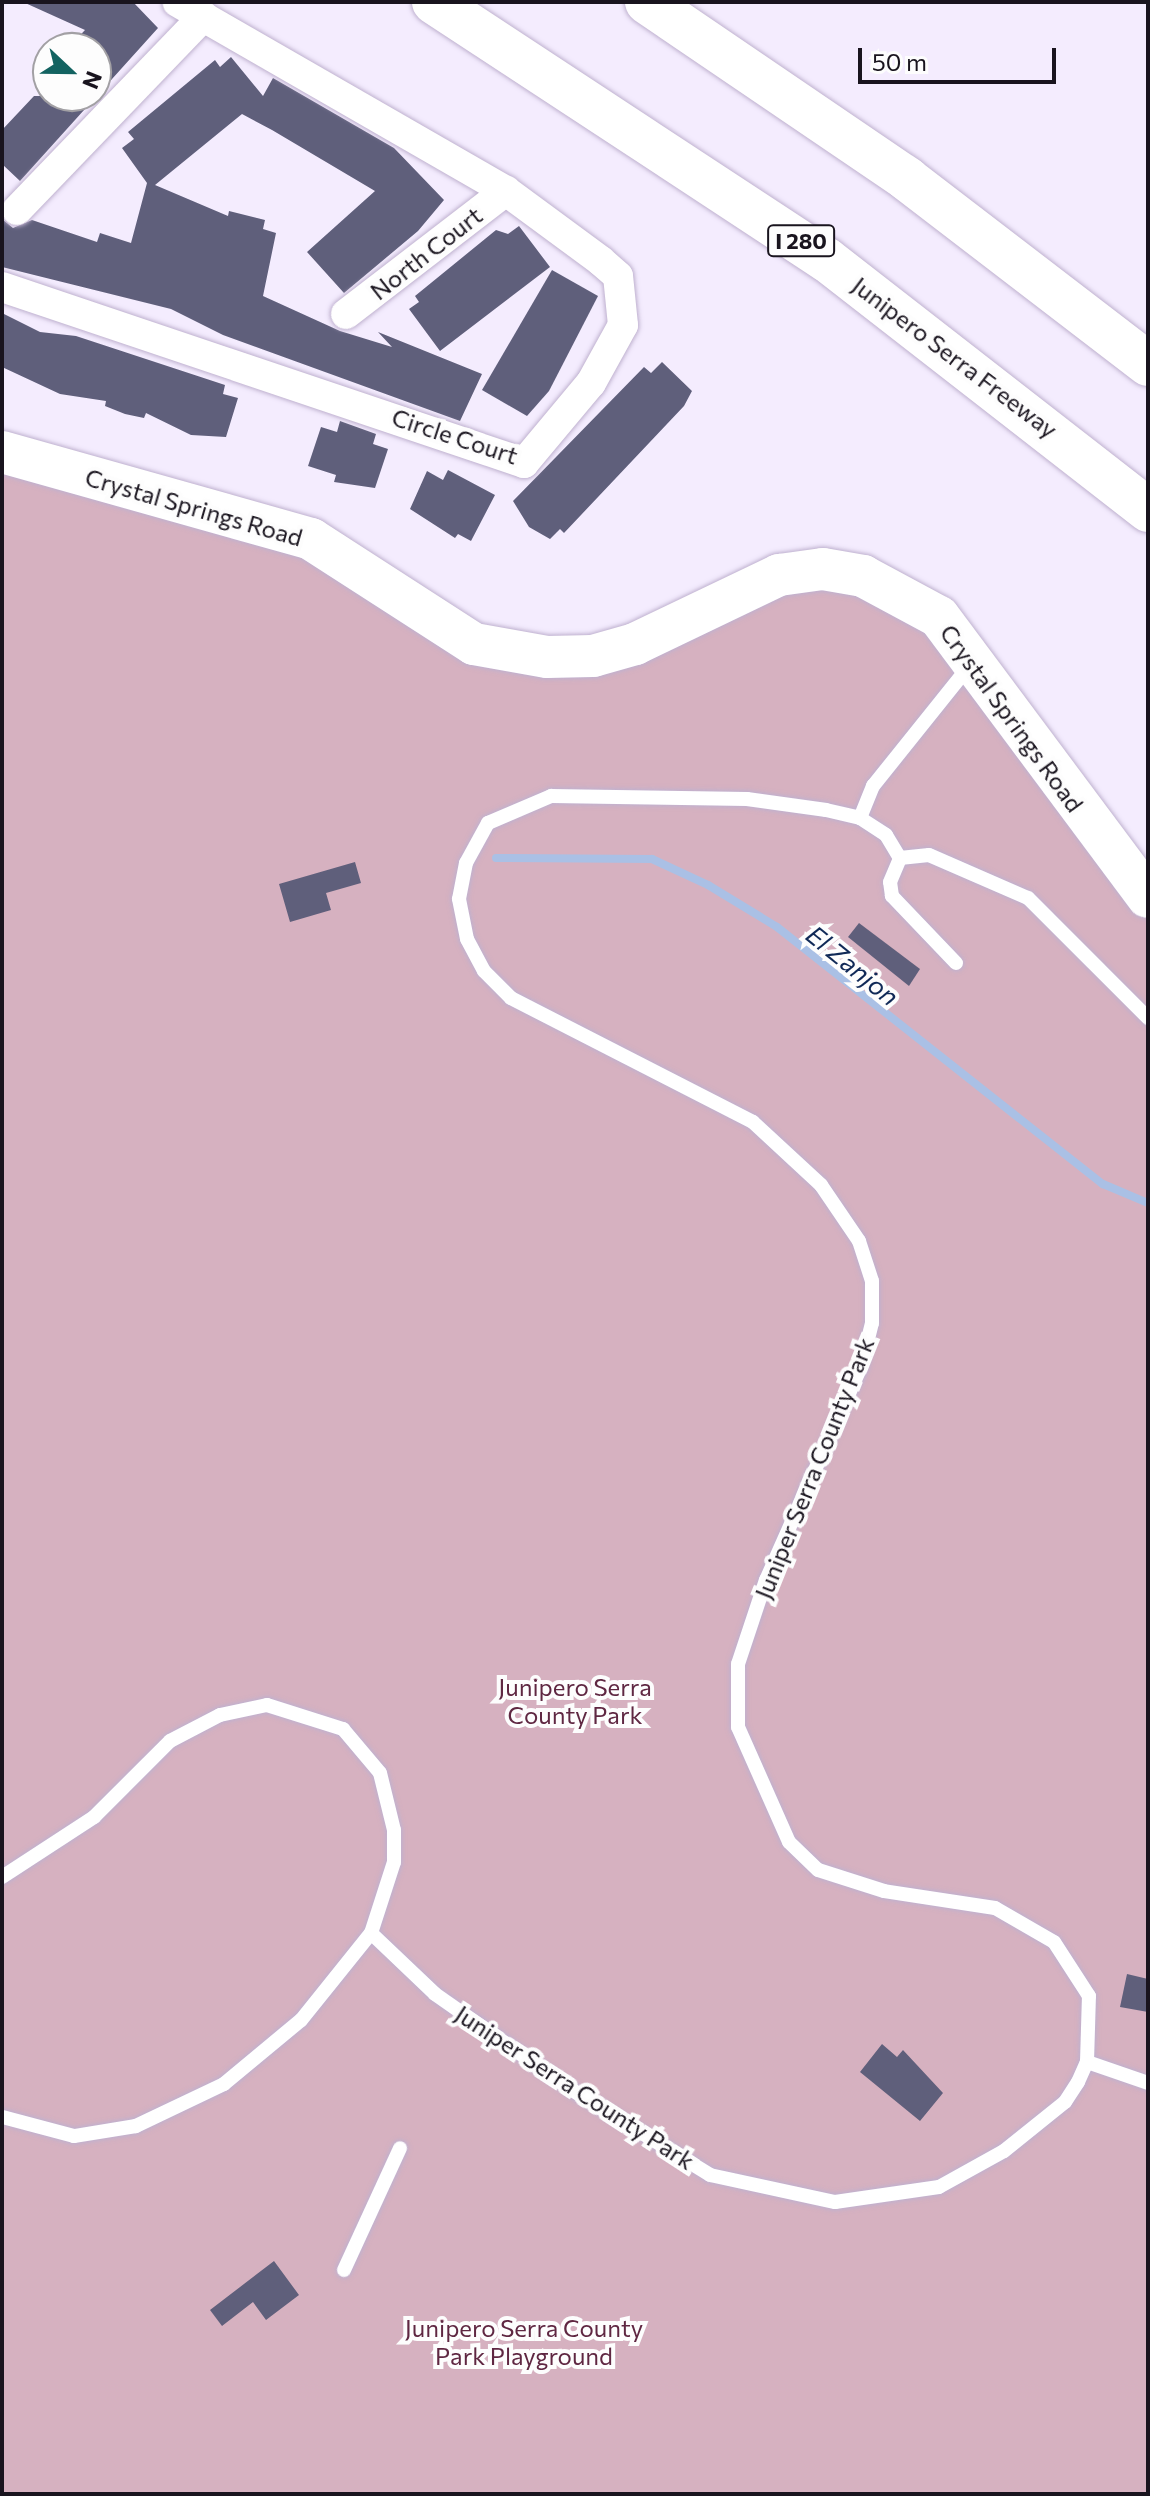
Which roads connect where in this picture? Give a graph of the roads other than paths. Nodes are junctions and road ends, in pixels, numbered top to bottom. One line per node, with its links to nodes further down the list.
1 (177, 2): 4 (street, Circle Court)
2 (434, 2): 11 (highway, Junipero Serra Freeway / I 280)
3 (647, 2): 9 (highway)
4 (204, 16): 5 (street, Circle Court); 6 (street)
5 (506, 191): 7 (street, Circle Court); 8 (street, North Court)
6 (17, 210)
7 (2, 287)
8 (346, 314)
9 (1148, 364)
10 (2, 452): 12 (street, Crystal Springs Road)
11 (1148, 510)
12 (975, 660): 13 (lane); 15 (street, Crystal Springs Road)
13 (860, 818): 14 (lane, Juniper Serra County Park); 20 (lane, Juniper Serra County Park)
14 (900, 858): 16 (lane); 17 (lane)
15 (1148, 897)
16 (956, 963)
17 (1148, 1018)
18 (2, 1877): 19 (lane)
19 (371, 1933): 20 (lane, Juniper Serra County Park); 22 (lane)
20 (1087, 2062): 21 (lane)
21 (1148, 2083)
22 (2, 2117)
23 (400, 2148): 24 (lane)
24 (344, 2270)

